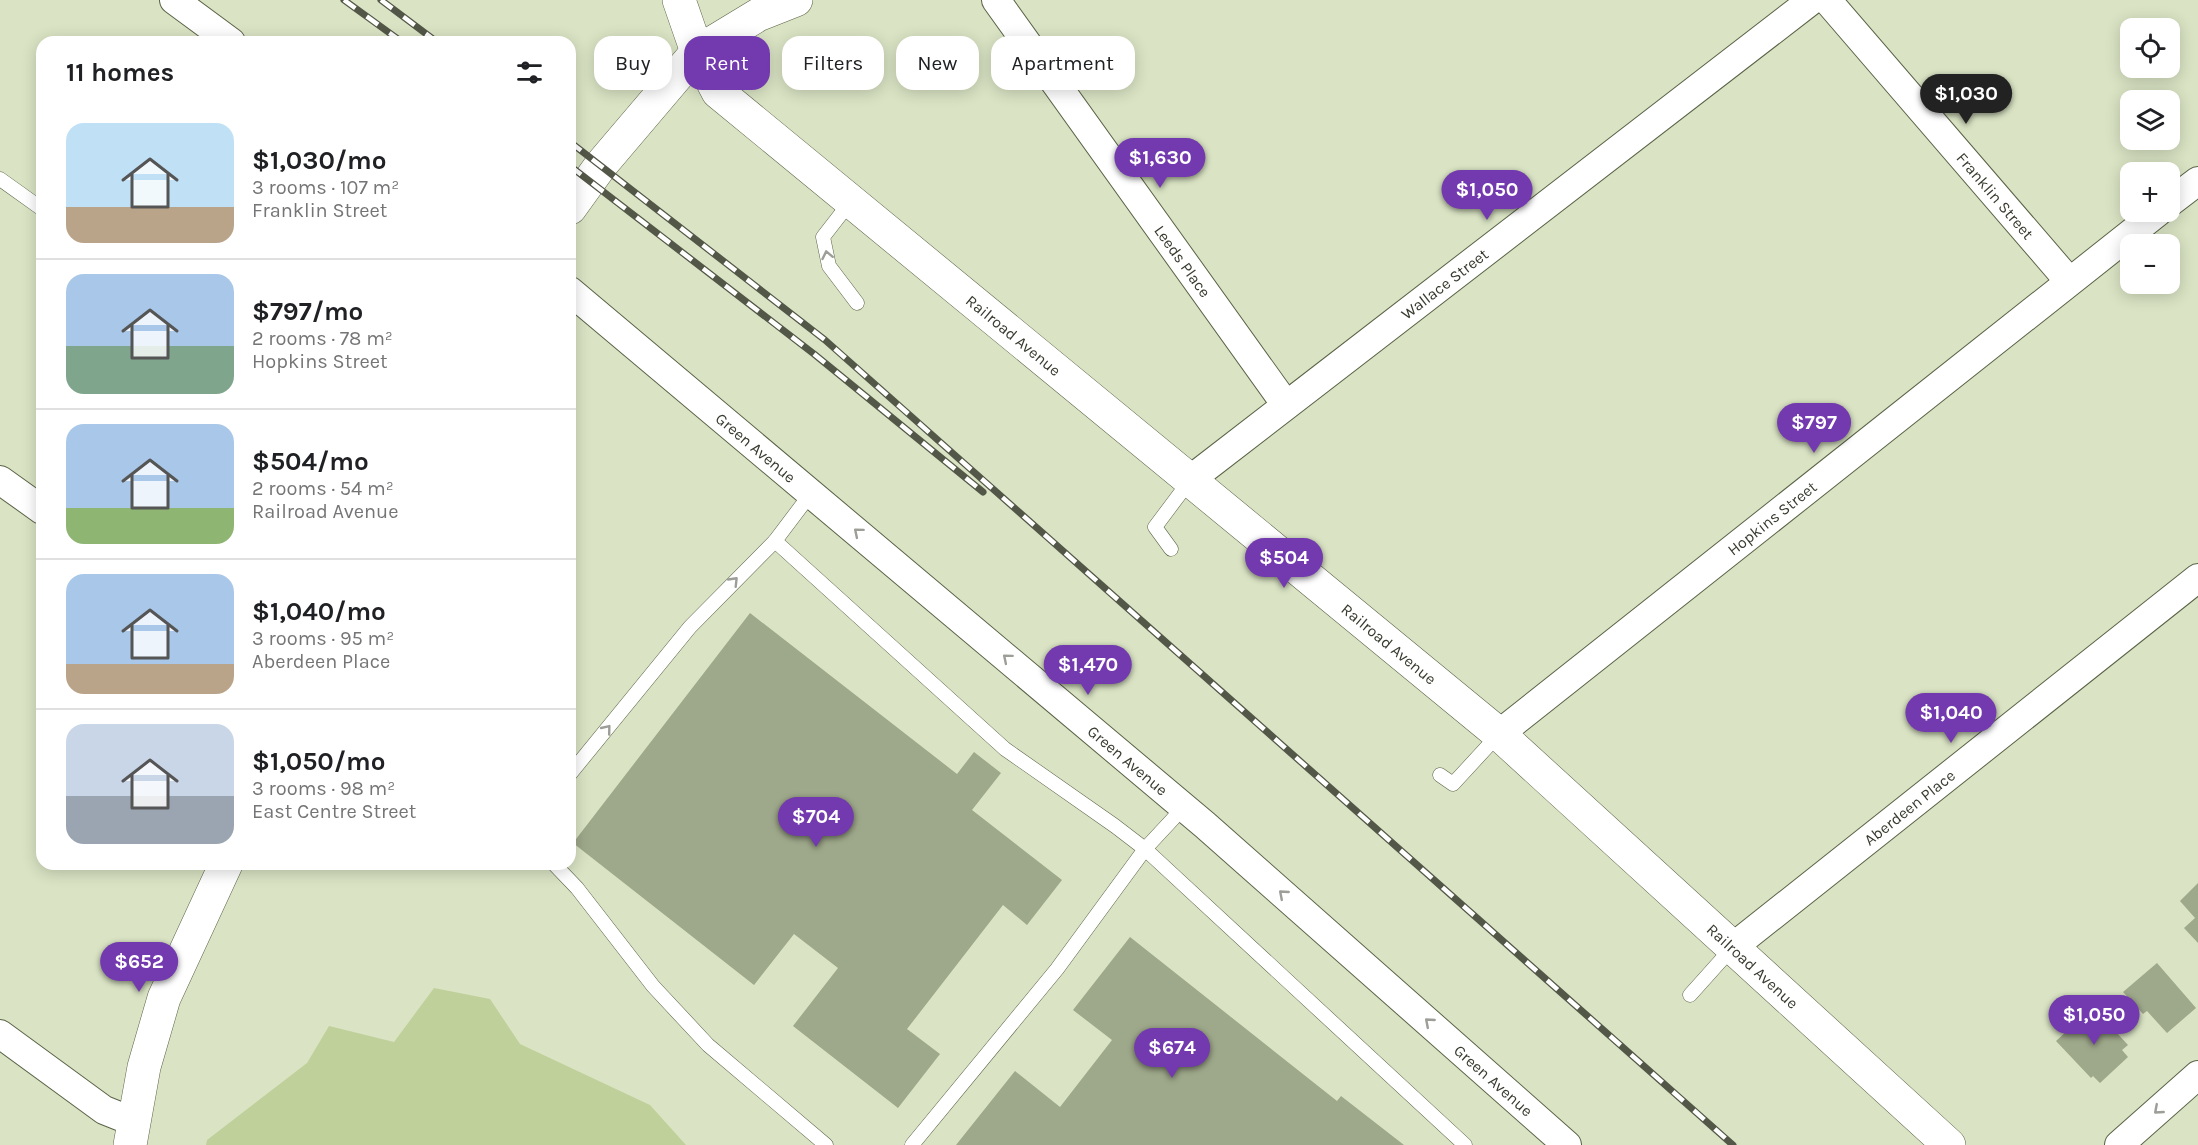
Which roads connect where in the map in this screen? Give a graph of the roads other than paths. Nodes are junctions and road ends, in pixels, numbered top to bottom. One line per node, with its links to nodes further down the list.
1 (174, 0): 7 (street)
2 (679, 0): 8 (street, Railroad Avenue)
3 (796, 0): 9 (street)
4 (996, 0): 22 (street, Leeds Place)
5 (1812, 0): 22 (street, Wallace Street)
6 (1827, 0): 19 (street, Franklin Street)
7 (223, 36)
8 (691, 36)
9 (723, 36)
10 (684, 67): 15 (street)
11 (717, 90): 16 (street, Railroad Avenue)
12 (0, 179): 17 (lane)
13 (2198, 181): 14 (street)
14 (2180, 195)
15 (576, 200)
16 (851, 201): 21 (lane, one-way to 16); 23 (street, Railroad Avenue)
17 (36, 205)
18 (2145, 222): 19 (street, Hopkins Street)
19 (2068, 281): 30 (street, Hopkins Street)
20 (576, 296): 25 (street, Green Avenue)
21 (857, 303)
22 (1286, 405): 23 (street, Wallace Street)
23 (1191, 479): 28 (lane); 30 (street, Railroad Avenue)
24 (0, 480): 26 (street)
25 (812, 492): 27 (lane); 33 (street, Green Avenue, one-way to 25)
26 (36, 506)
27 (775, 541): 31 (lane, one-way to 27); 34 (lane)
28 (1172, 549)
29 (2198, 578): 37 (street, Aberdeen Place)
30 (1499, 734): 32 (lane); 37 (street, Railroad Avenue)
31 (576, 767)
32 (1440, 775)
33 (1184, 807): 34 (lane); 45 (street, Green Avenue, one-way to 33)
34 (1145, 849): 43 (lane); 44 (lane)
35 (223, 870): 41 (street)
36 (560, 870): 42 (lane)
37 (1733, 947): 38 (lane); 46 (street, Railroad Avenue)
38 (1690, 995)
39 (0, 1034): 41 (street)
40 (2198, 1075): 47 (street, one-way to 47)
41 (132, 1133)
42 (826, 1145)
43 (912, 1145)
44 (1465, 1145)
45 (1567, 1145)
46 (1950, 1145)
47 (2119, 1145)

